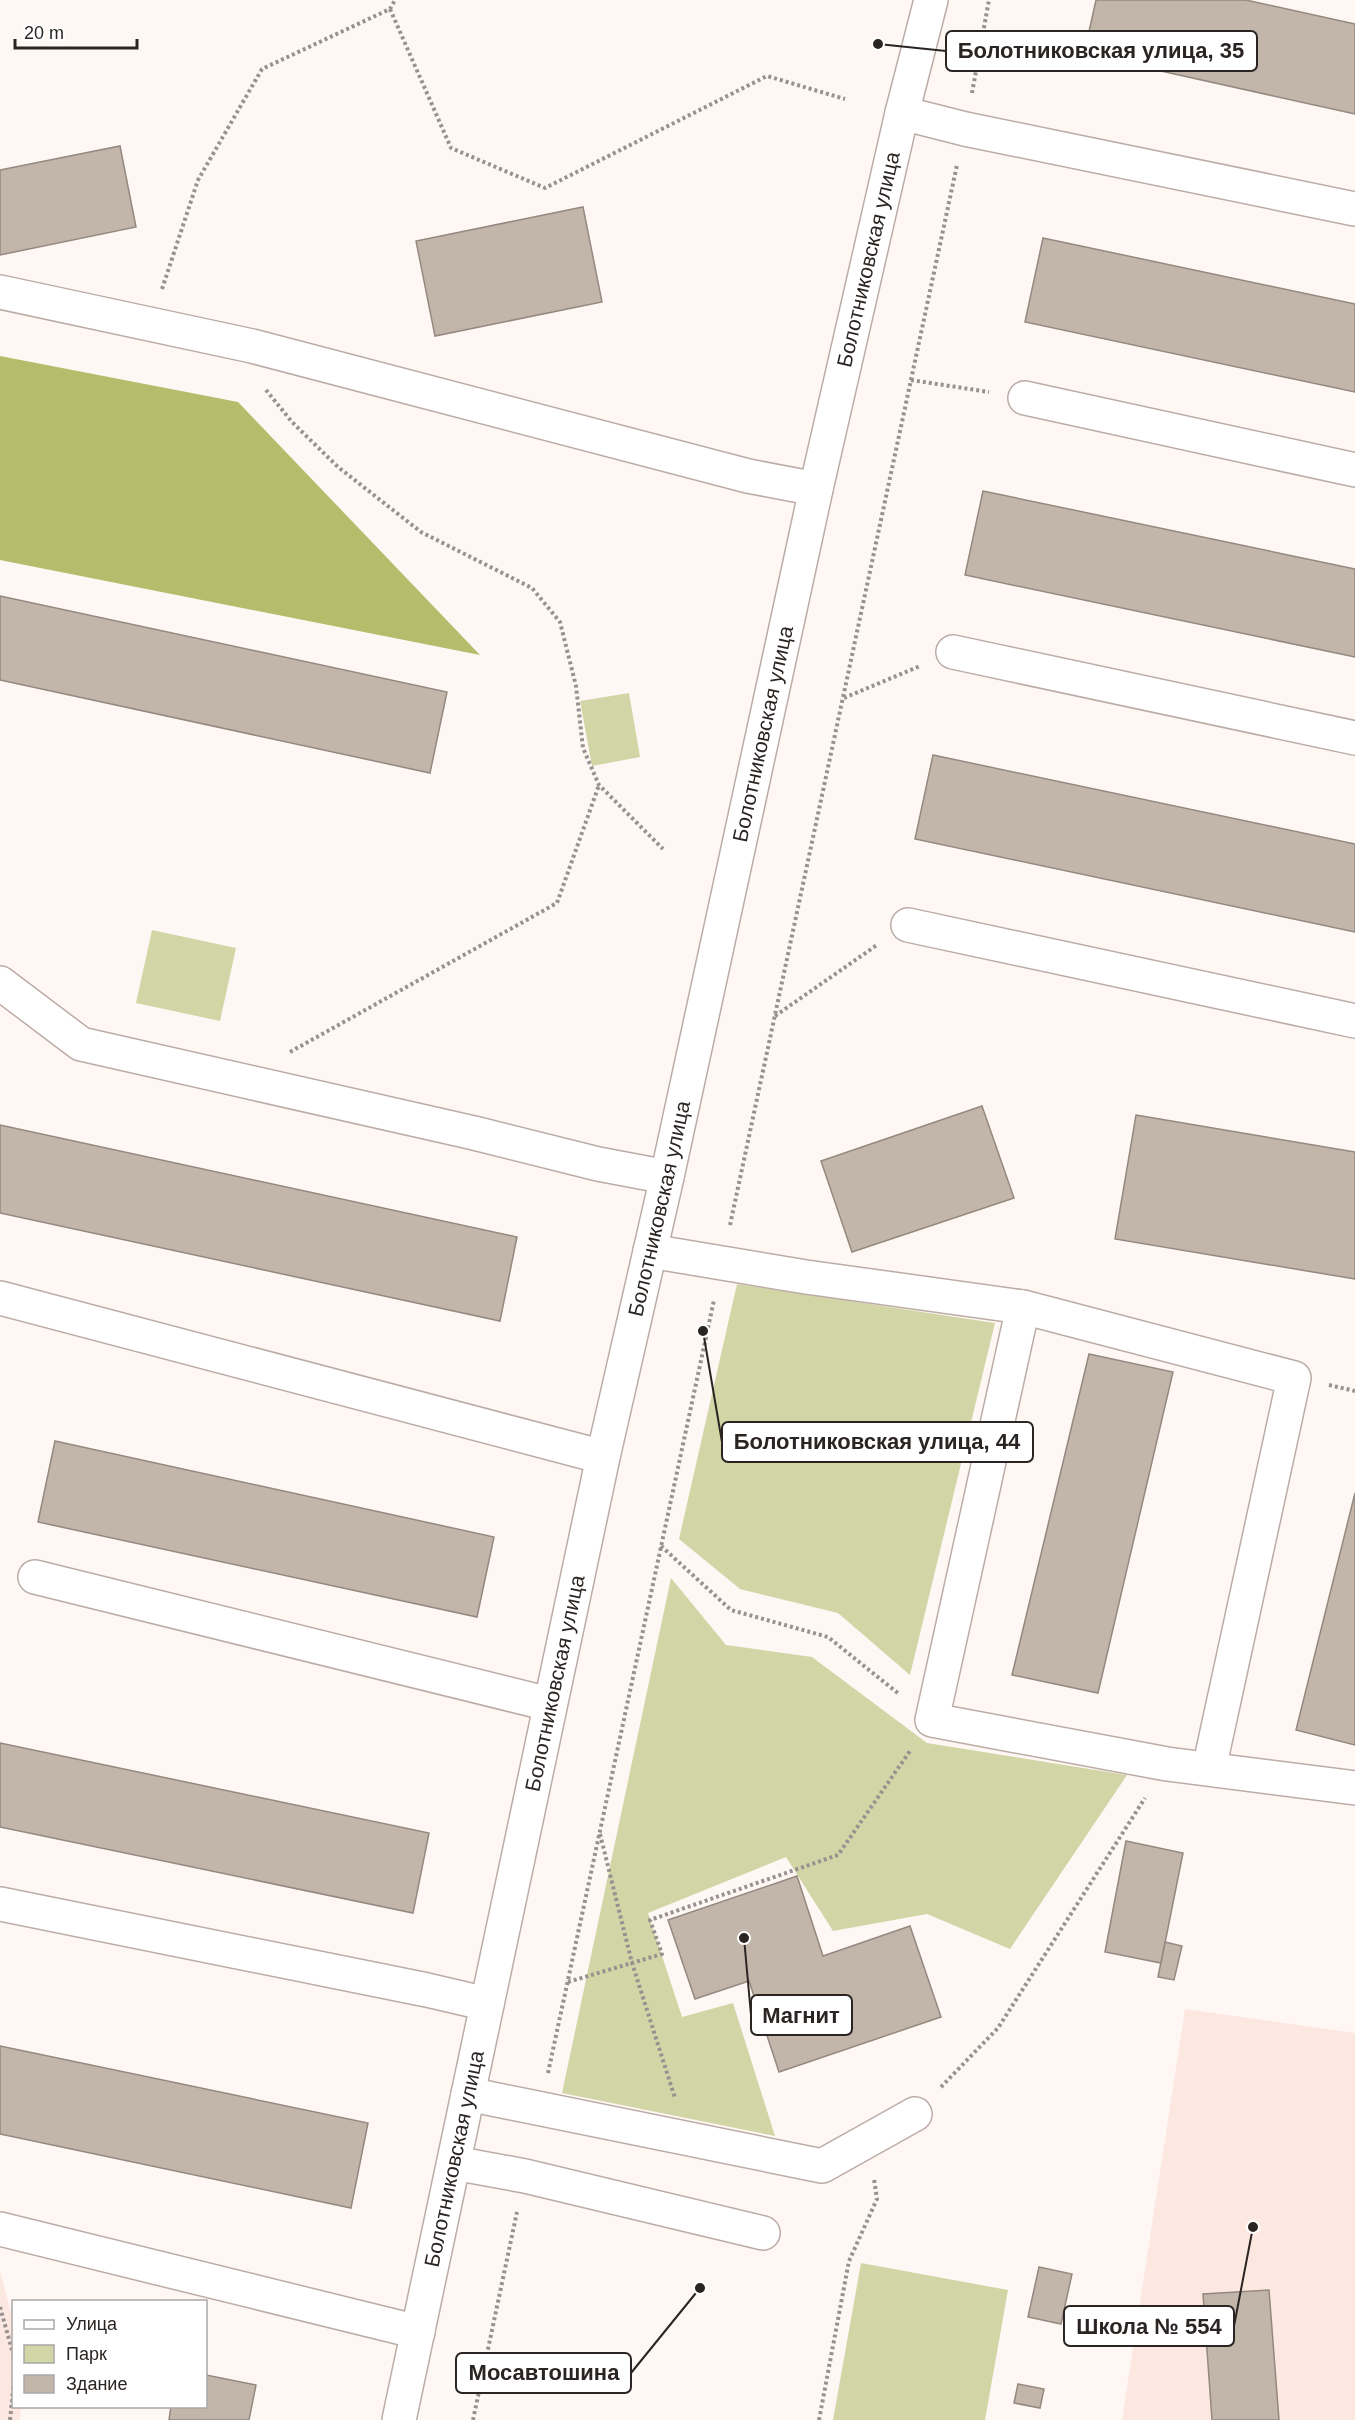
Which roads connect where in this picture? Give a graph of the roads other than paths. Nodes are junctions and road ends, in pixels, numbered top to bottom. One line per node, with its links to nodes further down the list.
1 (931, 0): 2 (street, Болотниковская улица)
2 (902, 113): 3 (street); 7 (street, Болотниковская улица)
3 (1355, 209)
4 (0, 292): 7 (street)
5 (1025, 398): 6 (street)
6 (1355, 470)
7 (816, 489): 13 (street, Болотниковская улица)
8 (953, 652): 9 (street)
9 (1355, 738)
10 (908, 925): 12 (street)
11 (0, 983): 13 (street)
12 (1355, 1021)
13 (667, 1177): 14 (street, Болотниковская улица)
14 (650, 1251): 16 (street); 17 (street, Болотниковская улица)
15 (0, 1298): 17 (street)
16 (1023, 1307): 20 (street); 20 (street)
17 (603, 1457): 19 (street, Болотниковская улица)
18 (35, 1577): 19 (street)
19 (549, 1704): 23 (street, Болотниковская улица)
20 (1209, 1769): 21 (street)
21 (1355, 1788)
22 (0, 1904): 23 (street)
23 (487, 2004): 24 (street, Болотниковская улица)
24 (468, 2094): 25 (street); 26 (street, Болотниковская улица)
25 (915, 2114)
26 (454, 2163): 28 (street); 29 (street, Болотниковская улица)
27 (0, 2229): 29 (street)
28 (763, 2233)
29 (418, 2332): 30 (street, Болотниковская улица)
30 (399, 2420)

